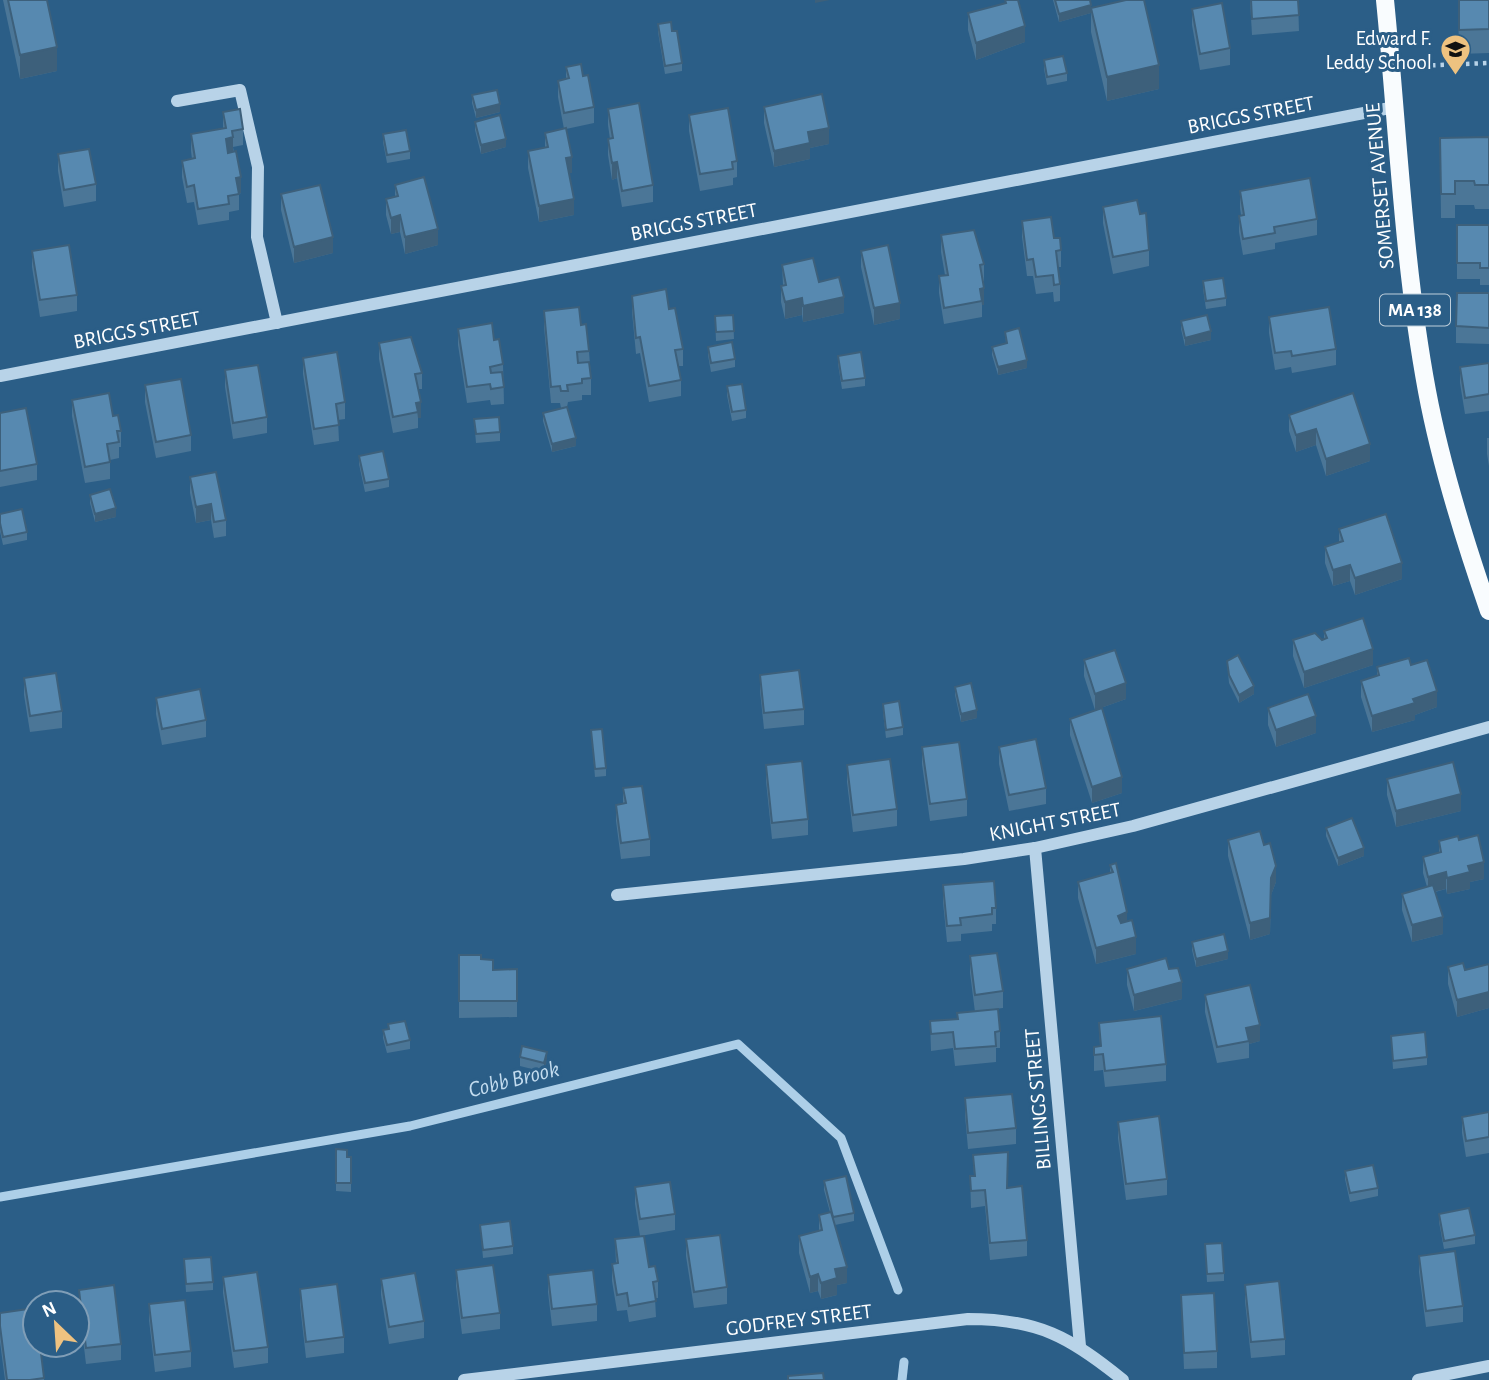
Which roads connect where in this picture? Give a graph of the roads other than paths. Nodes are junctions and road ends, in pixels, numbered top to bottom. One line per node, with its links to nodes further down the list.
1 (1385, 0): 3 (main road, SOMERSET AVENUE / MA 138)
2 (177, 101): 4 (street)
3 (1395, 107): 4 (street, BRIGGS STREET); 6 (main road, SOMERSET AVENUE / MA 138)
4 (276, 323): 5 (street, BRIGGS STREET)
5 (0, 376)
6 (1488, 603)
7 (1489, 727): 8 (street, KNIGHT STREET)
8 (1035, 848): 9 (street, KNIGHT STREET); 10 (street, BILLINGS STREET)
9 (617, 895)
10 (1080, 1346): 12 (street, GODFREY STREET); 13 (street, GODFREY STREET)
11 (1489, 1366): 14 (street)
12 (464, 1380)
13 (1123, 1380)
14 (1418, 1380)

